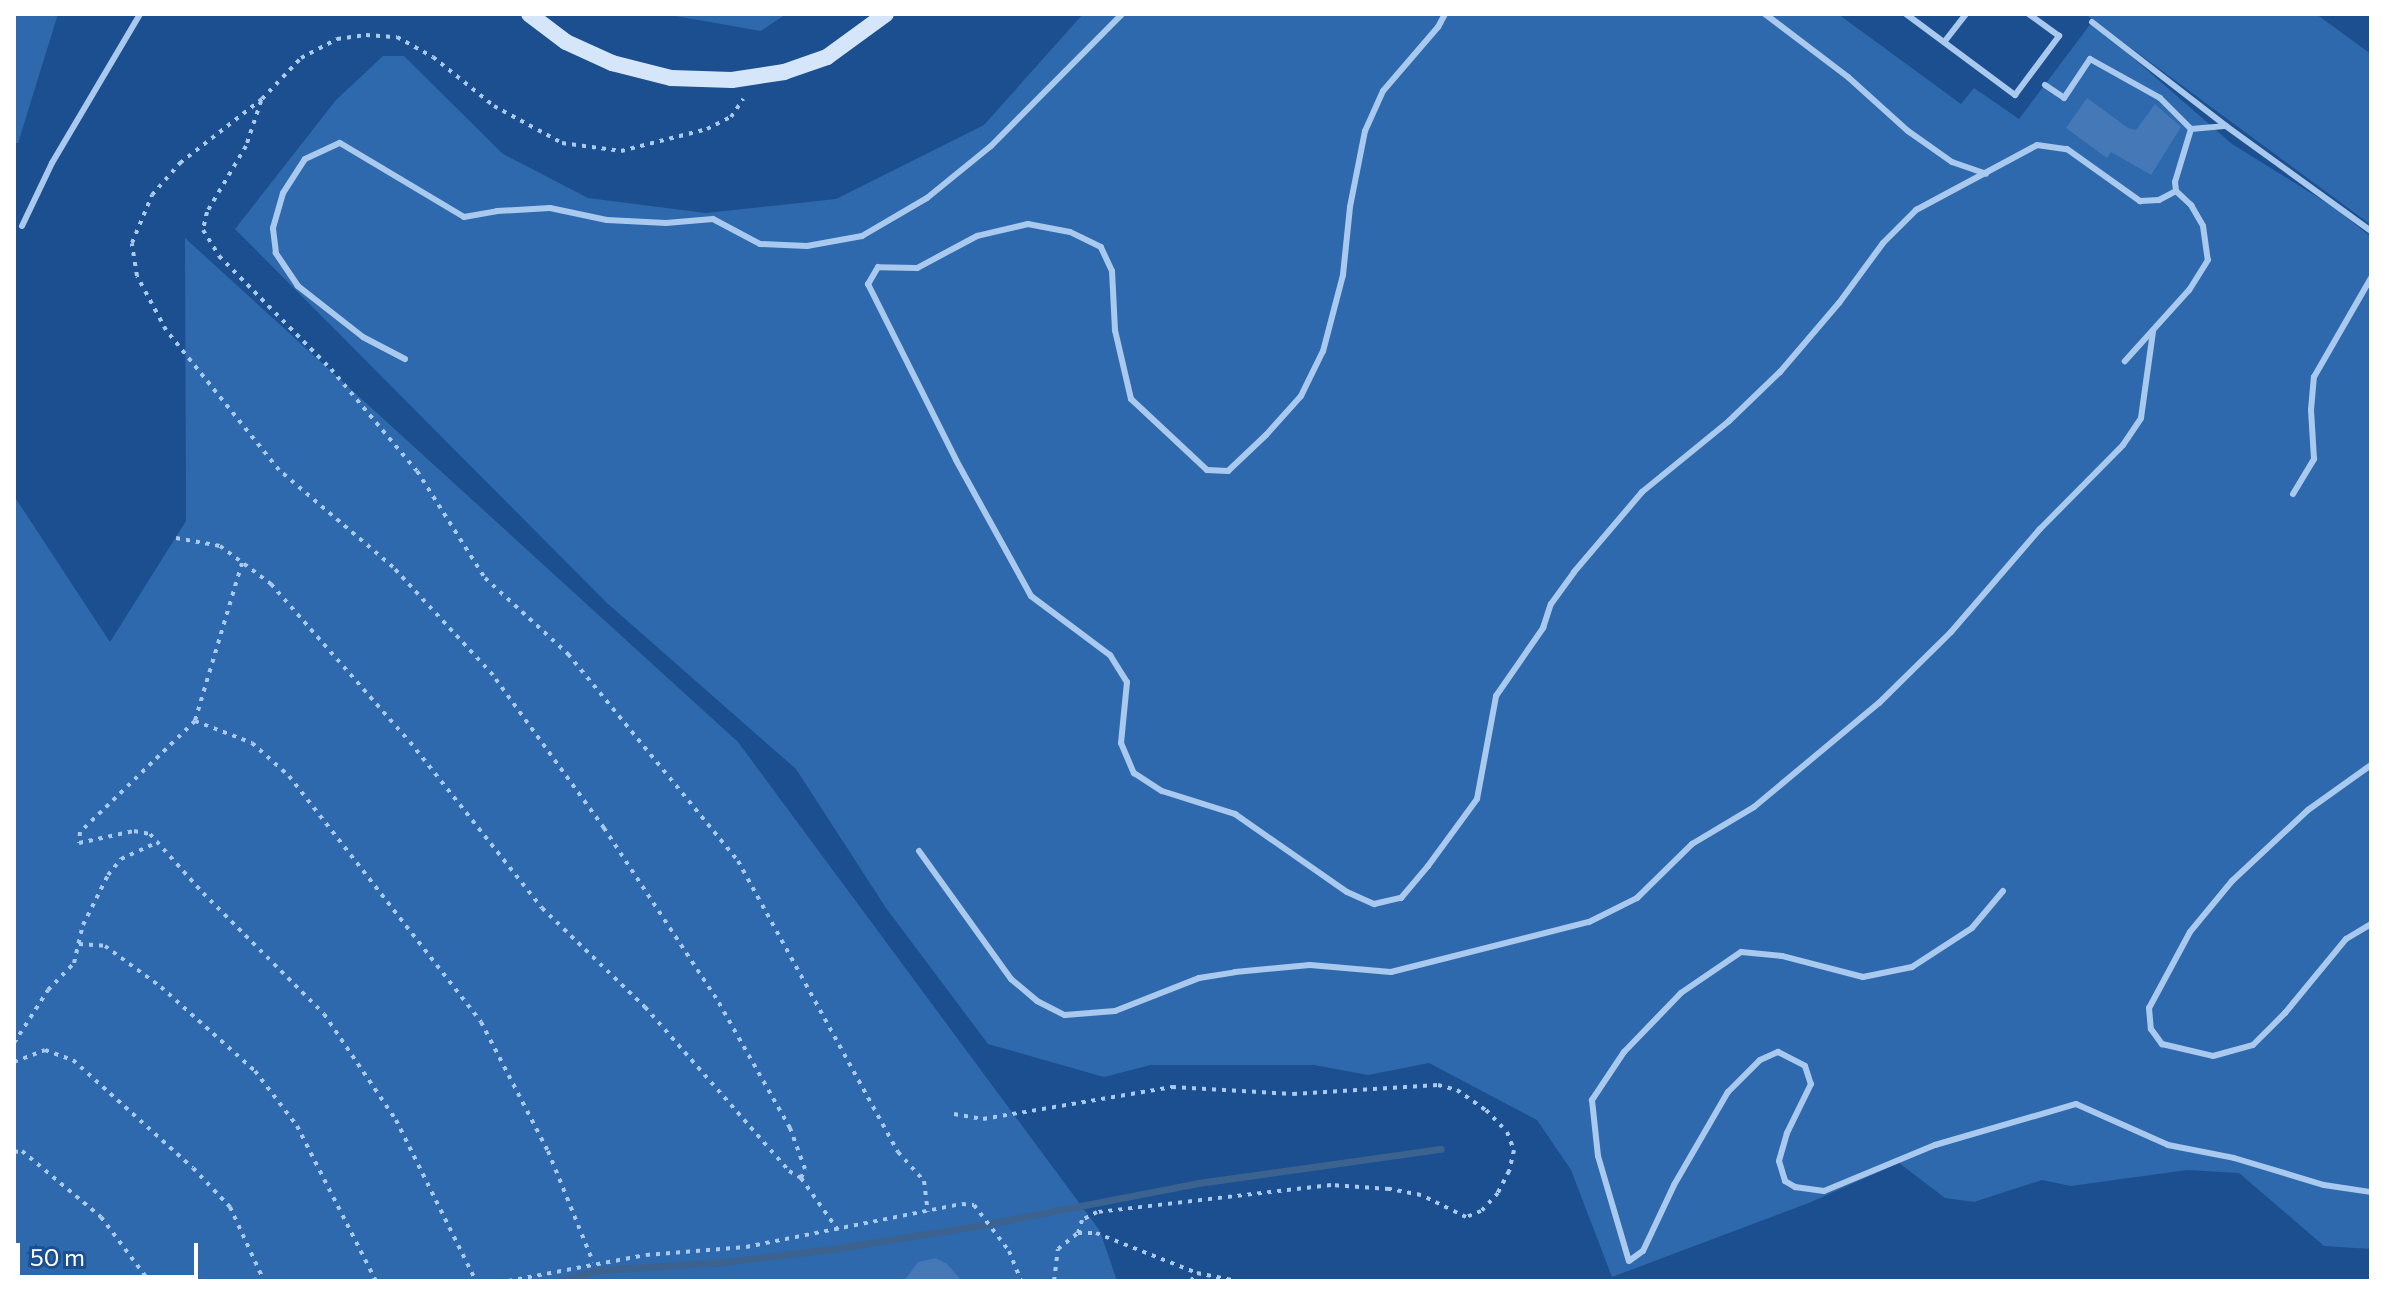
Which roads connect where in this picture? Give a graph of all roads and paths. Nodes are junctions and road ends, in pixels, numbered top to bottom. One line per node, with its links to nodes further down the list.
1 (140, 14): 19 (lane)
2 (529, 14): 12 (street)
3 (886, 14): 12 (street)
4 (1122, 14): 23 (lane)
5 (1445, 14): 17 (lane)
6 (1765, 14): 17 (lane)
7 (1906, 14): 11 (lane)
8 (1966, 14): 11 (lane)
9 (2029, 14): 11 (lane)
10 (2092, 22): 15 (lane)
11 (1945, 41)
12 (760, 76): 14 (path)
13 (2045, 85): 16 (lane)
14 (262, 99): 39 (path); 41 (path)
15 (2226, 126): 16 (lane); 20 (lane)
16 (2191, 129): 18 (lane)
17 (1986, 174): 18 (lane)
18 (2176, 191): 22 (lane)
19 (22, 226)
20 (2371, 231)
21 (2371, 278): 25 (lane)
22 (2153, 331): 24 (lane); 31 (lane)
23 (405, 359)
24 (2125, 361)
25 (2293, 494)
26 (176, 538): 27 (path)
27 (242, 563): 28 (path); 39 (path)
28 (195, 721): 30 (path); 44 (path)
29 (2371, 765): 33 (lane)
30 (158, 842): 34 (path); 49 (path)
31 (919, 851)
32 (2003, 891): 40 (lane)
33 (2371, 924)
34 (79, 944): 35 (path); 48 (path)
35 (14, 1043)
36 (14, 1062): 47 (path)
37 (954, 1114): 43 (path)
38 (14, 1152): 46 (path)
39 (801, 1178): 42 (path)
40 (2371, 1192)
41 (928, 1212): 42 (path); 51 (path)
42 (838, 1230): 44 (path)
43 (1078, 1233): 45 (path); 52 (path)
44 (593, 1262): 50 (path)
45 (1197, 1273): 53 (path); 54 (path)
46 (149, 1281)
47 (264, 1281)
48 (376, 1281)
49 (476, 1281)
50 (508, 1281)
51 (1021, 1281)
52 (1054, 1281)
53 (1191, 1281)
54 (1237, 1281)

